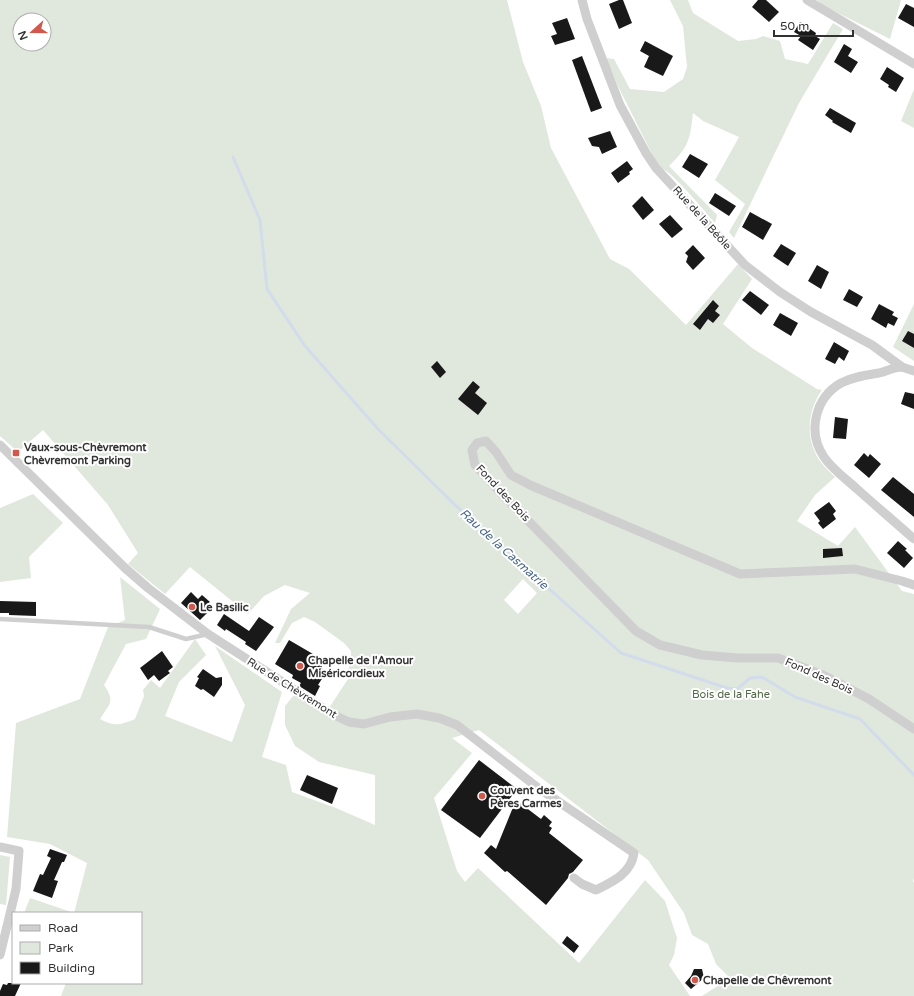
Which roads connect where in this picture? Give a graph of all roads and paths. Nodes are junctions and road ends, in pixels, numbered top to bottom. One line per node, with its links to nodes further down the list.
1 (582, 0): 4 (street, Rue de la Béôle)
2 (807, 0): 3 (street)
3 (914, 64)
4 (902, 367): 5 (street); 7 (street)
5 (914, 371)
6 (0, 445): 10 (street, Rue de Chèvremont)
7 (914, 539)
8 (914, 585): 11 (street, Fond des Bois)
9 (0, 619): 10 (lane)
10 (208, 634): 13 (street, Rue de Chèvremont)
11 (914, 729)
12 (0, 847): 14 (street)
13 (574, 878)
14 (0, 956)

